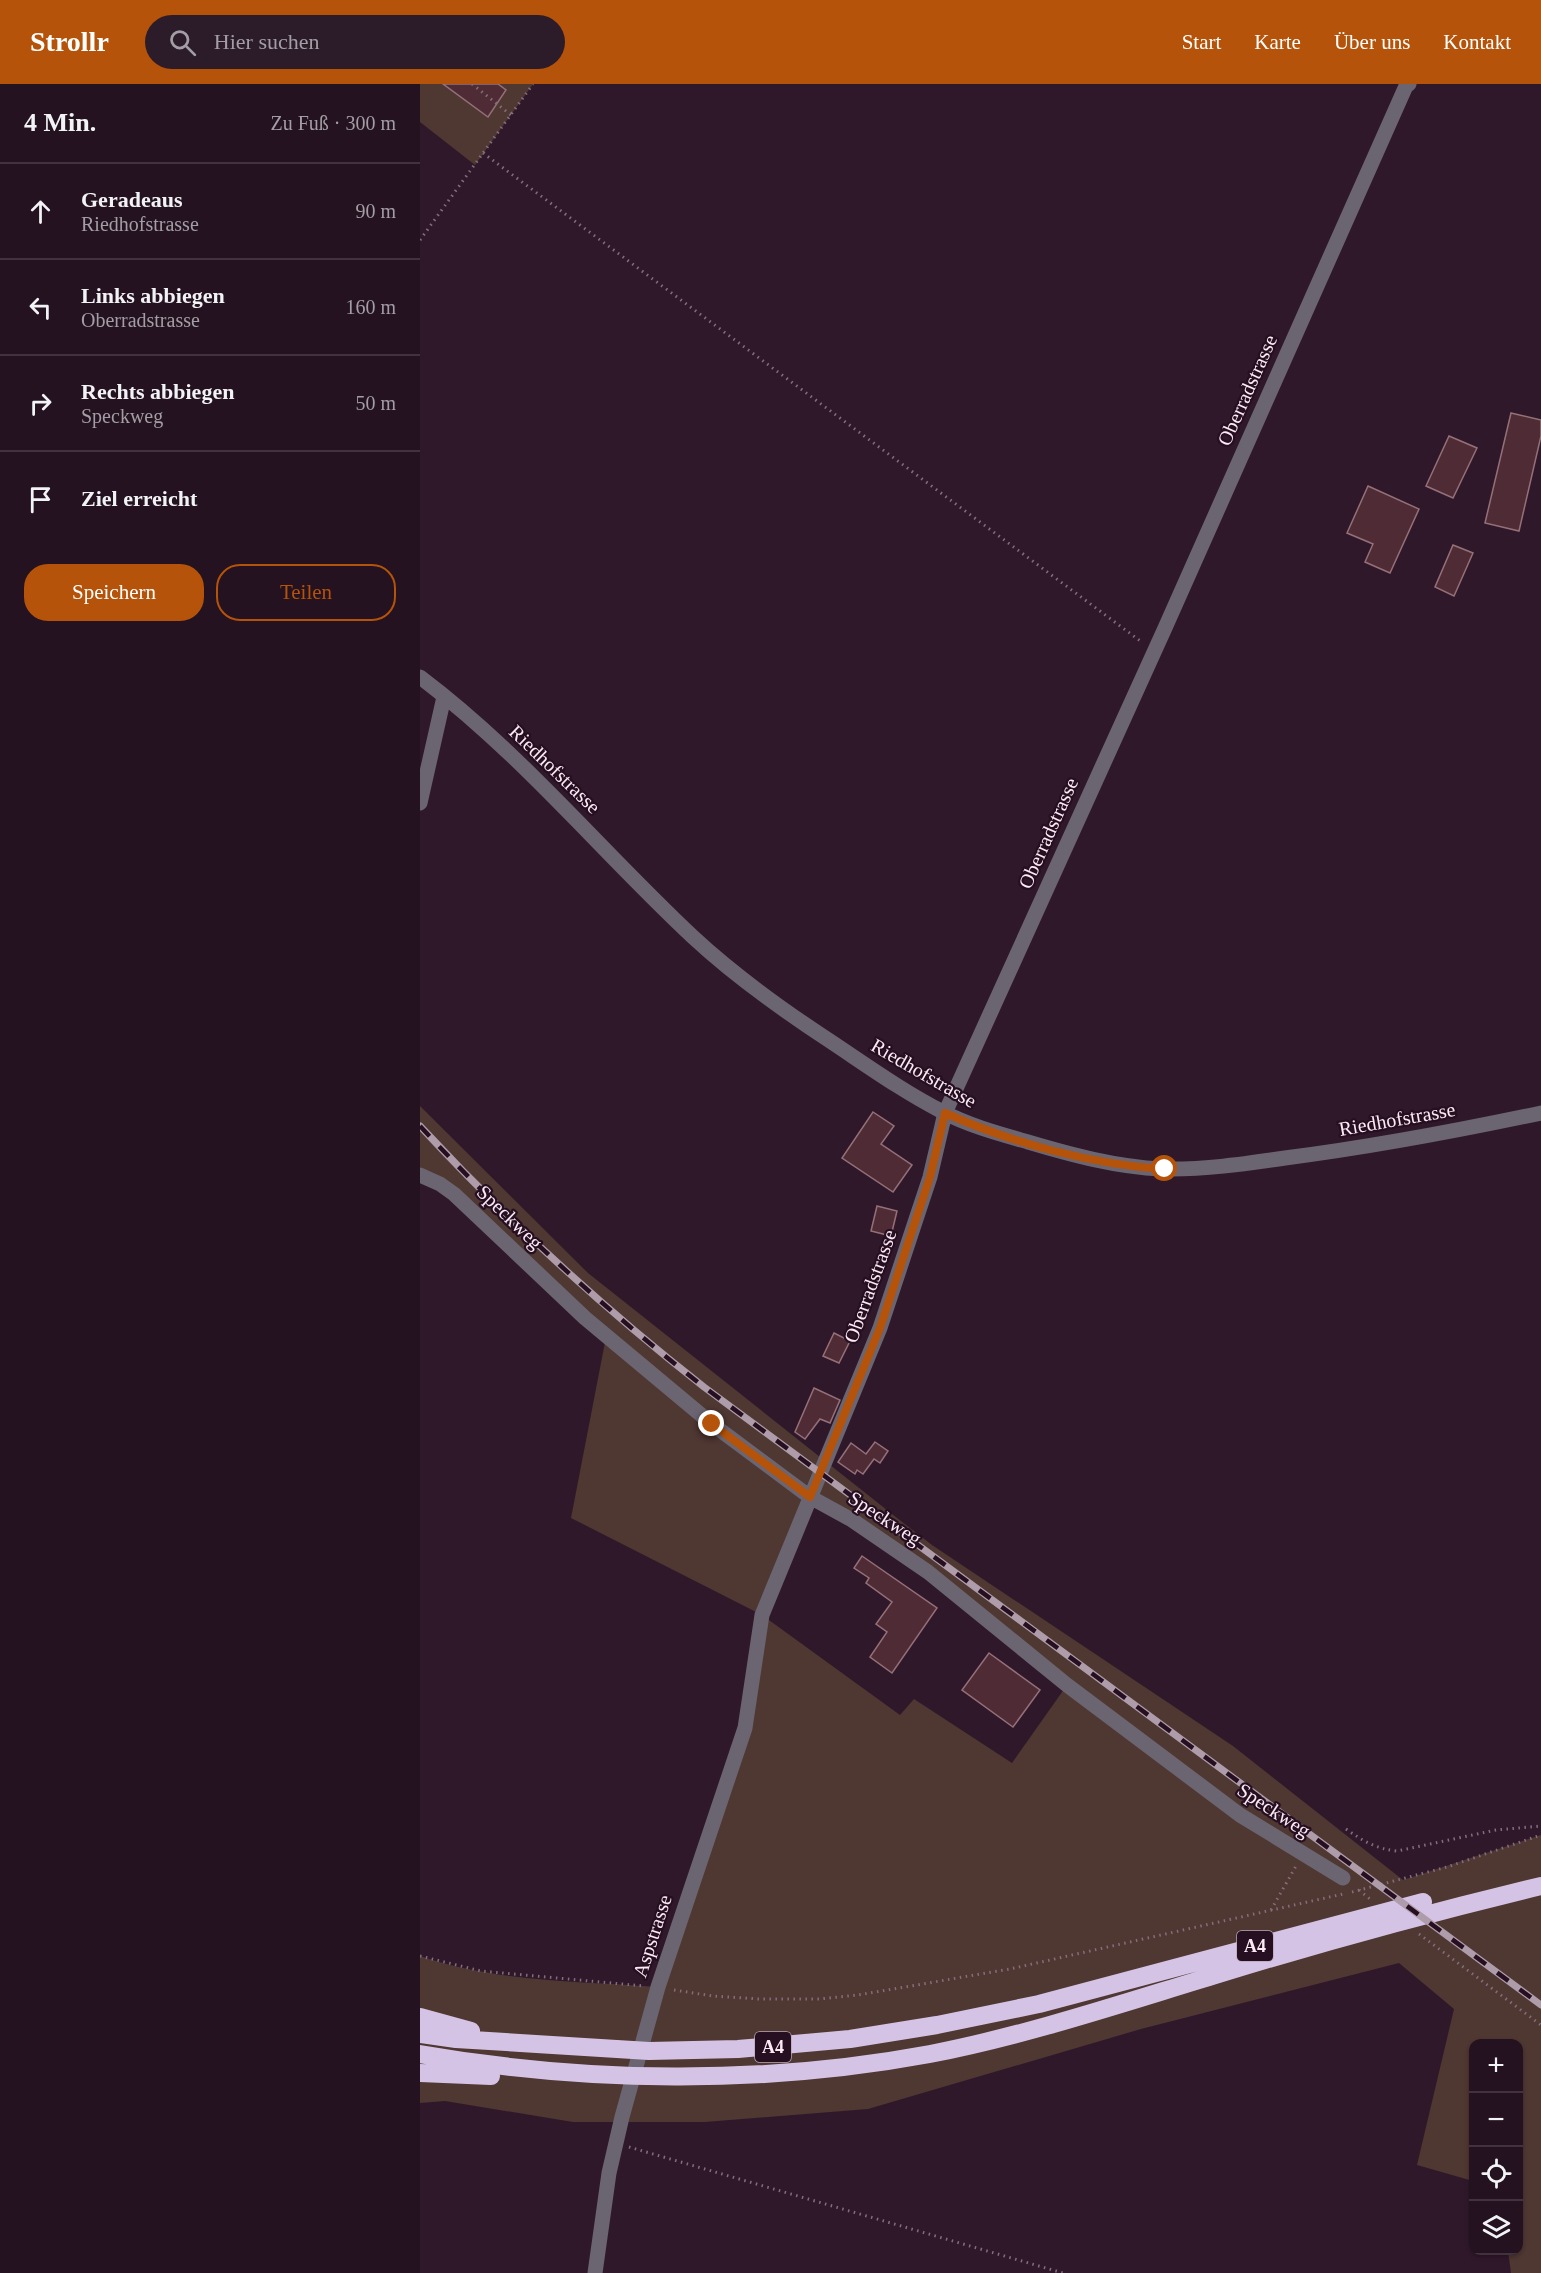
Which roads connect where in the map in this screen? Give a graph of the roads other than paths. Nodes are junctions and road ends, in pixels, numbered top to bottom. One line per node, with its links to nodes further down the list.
1 (1409, 84): 5 (street, Oberradstrasse)
2 (420, 677): 3 (street, Riedhofstrasse)
3 (444, 697): 4 (street); 5 (street, Riedhofstrasse)
4 (420, 803)
5 (945, 1113): 6 (street, Riedhofstrasse); 8 (street, Oberradstrasse)
6 (1541, 1113)
7 (420, 1175): 8 (street, Speckweg)
8 (810, 1497): 9 (street, Oberradstrasse); 11 (street, Speckweg)
9 (762, 1615): 19 (street, Aspstrasse)
10 (1541, 1875): 15 (highway, A4)
11 (1343, 1878)
12 (1541, 1886): 18 (highway, A4)
13 (420, 2017): 15 (highway, A4)
14 (420, 2034): 15 (highway, A4)
15 (504, 2041)
16 (420, 2054): 18 (highway, A4)
17 (420, 2073): 18 (highway, A4)
18 (592, 2074)
19 (595, 2273)

